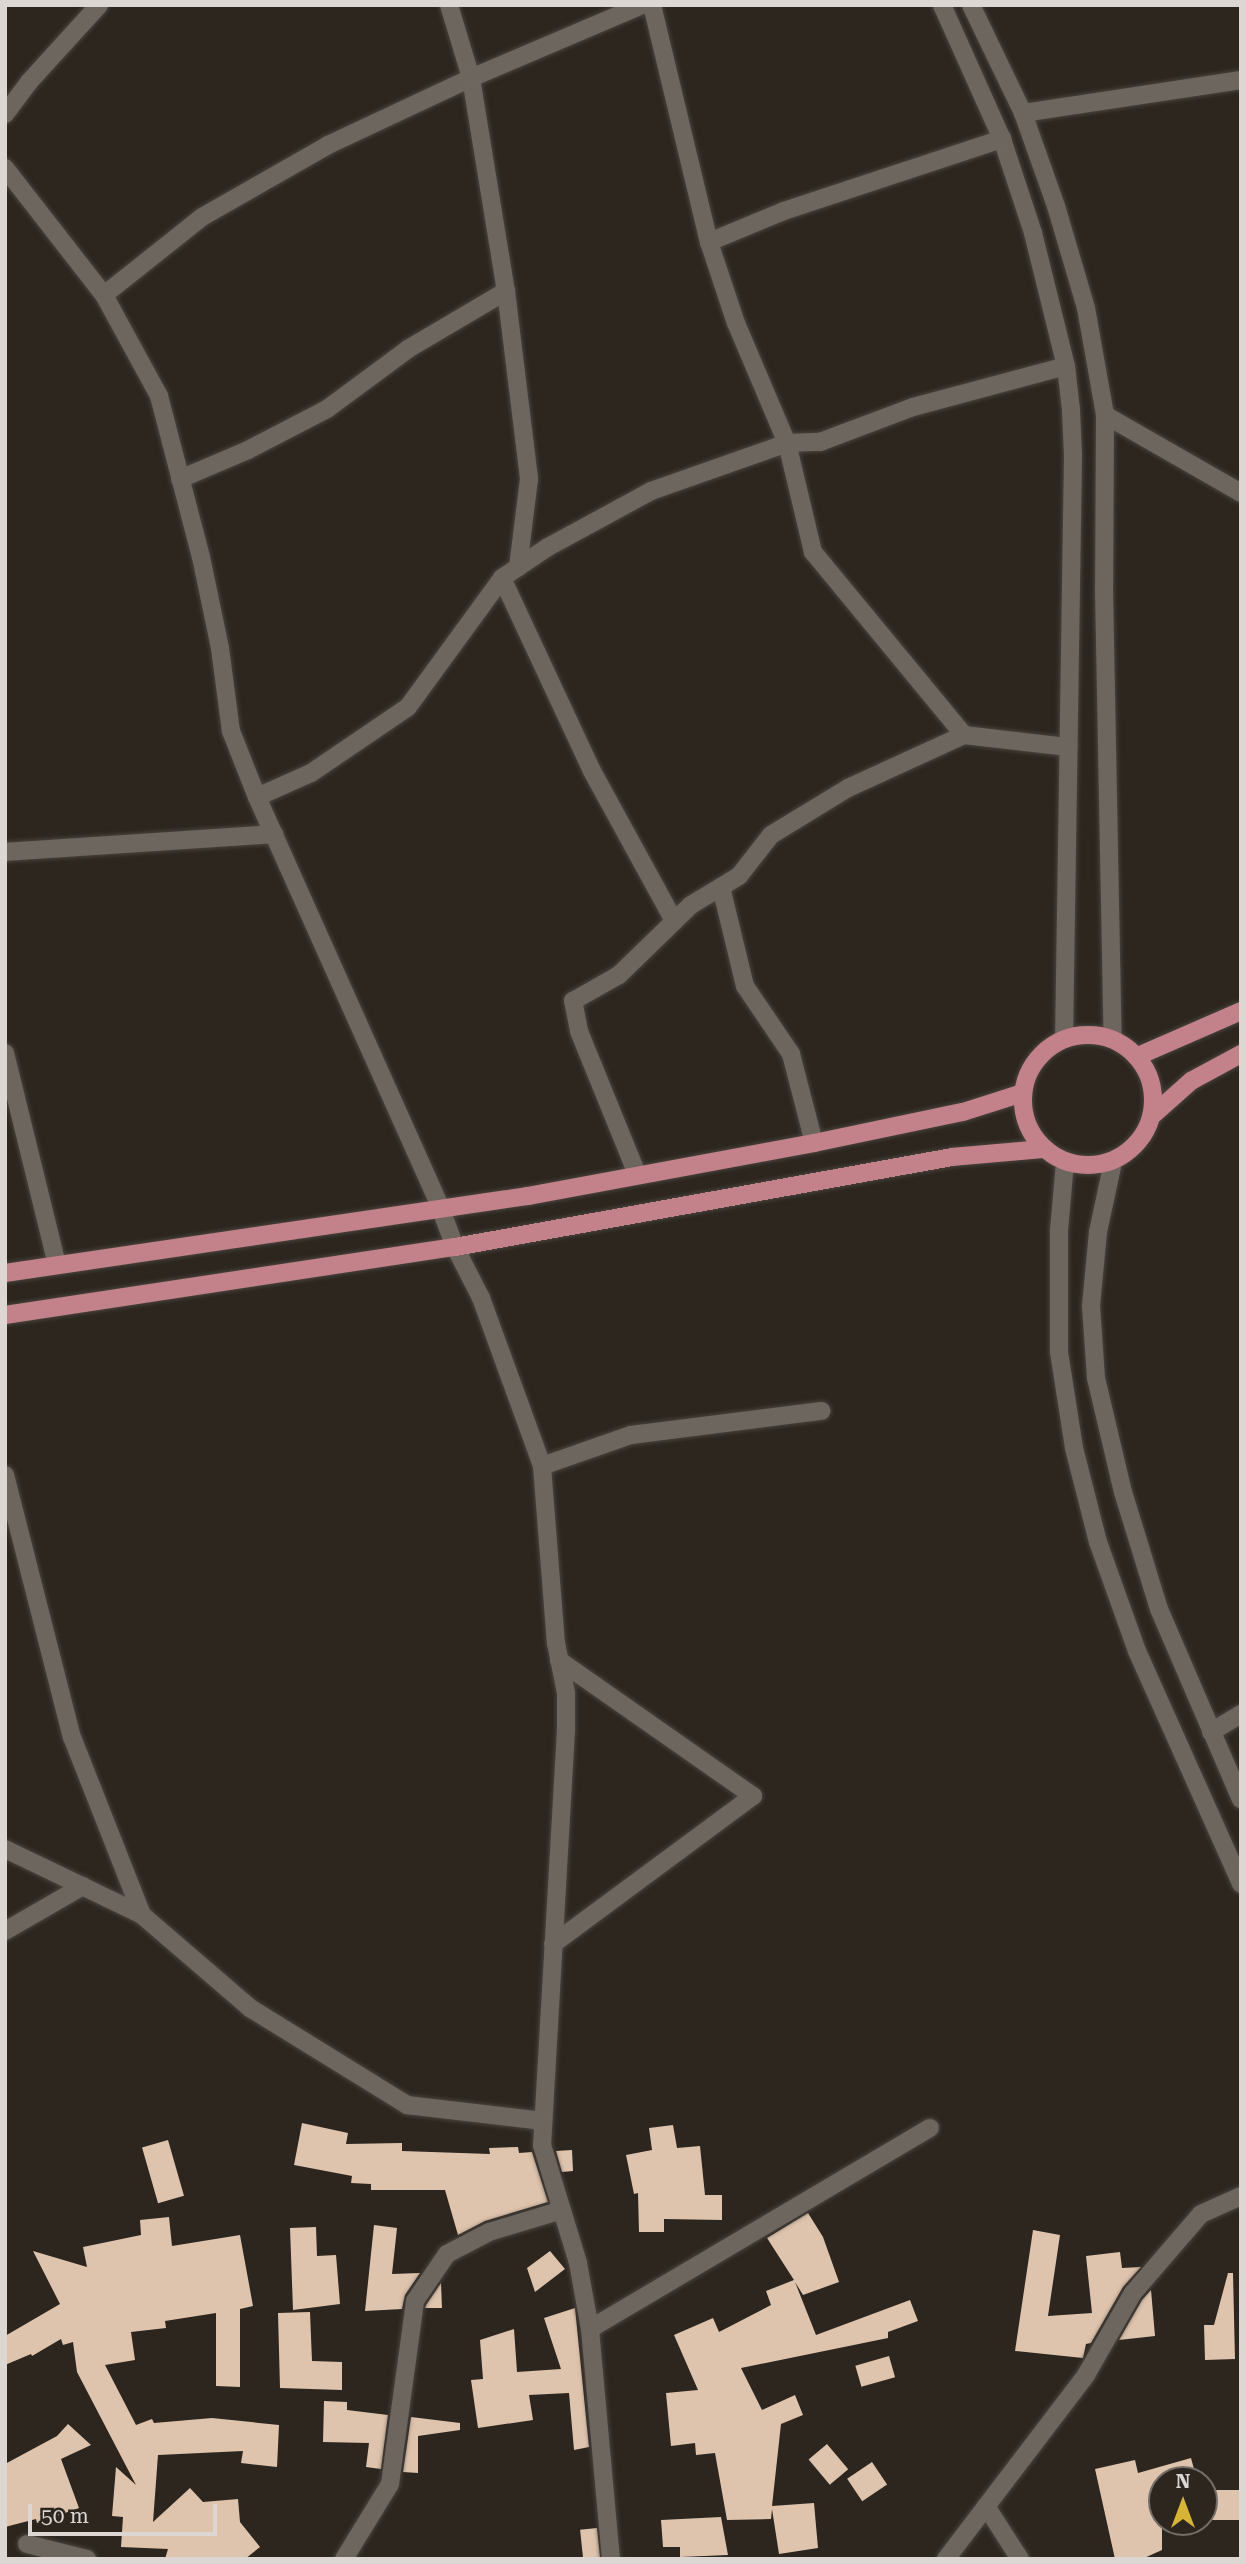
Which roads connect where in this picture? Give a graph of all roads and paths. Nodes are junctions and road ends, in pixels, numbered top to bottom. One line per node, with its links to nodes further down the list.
1 (99, 5): 10 (street)
2 (449, 5): 7 (street)
3 (642, 5): 7 (street)
4 (652, 5): 13 (street)
5 (942, 5): 11 (street)
6 (971, 5): 9 (street)
7 (471, 78): 14 (street); 15 (street)
8 (1241, 80): 9 (street)
9 (1023, 113): 17 (street)
10 (5, 114)
11 (1002, 139): 13 (street); 16 (street)
12 (5, 168): 15 (street)
13 (709, 242): 18 (street)
14 (506, 291): 19 (street); 21 (street)
15 (104, 295): 19 (street)
16 (1066, 366): 18 (street); 24 (street)
17 (1105, 415): 20 (street); 32 (street)
18 (787, 443): 21 (street); 23 (street)
19 (180, 479): 25 (street)
20 (1241, 493)
21 (518, 568): 22 (street)
22 (502, 578): 25 (street); 29 (street)
23 (964, 734): 24 (street); 28 (street)
24 (1069, 747): 31 (street)
25 (257, 797): 26 (street)
26 (274, 834): 27 (street); 43 (street)
27 (5, 852)
28 (721, 887): 29 (street); 38 (street)
29 (674, 921): 42 (street)
30 (1241, 1011): 35 (main road)
31 (1064, 1039): 32 (main road); 36 (main road)
32 (1112, 1039): 35 (main road)
33 (5, 1053): 45 (street)
34 (1241, 1054): 37 (main road)
35 (1138, 1056): 37 (main road)
36 (1023, 1093): 38 (main road); 39 (main road)
37 (1154, 1114): 41 (main road)
38 (814, 1143): 42 (main road)
39 (1043, 1149): 40 (main road); 44 (main road)
40 (1065, 1162): 41 (main road); 56 (street)
41 (1112, 1162): 53 (street)
42 (637, 1174): 43 (main road)
43 (440, 1207): 44 (street); 45 (main road)
44 (455, 1247): 47 (main road); 49 (street)
45 (57, 1265): 46 (main road)
46 (5, 1273)
47 (5, 1315)
48 (821, 1411): 49 (street)
49 (542, 1466): 51 (street)
50 (5, 1475): 58 (street)
51 (559, 1660): 60 (street); 60 (street)
52 (1241, 1714): 53 (street)
53 (1211, 1732): 54 (street)
54 (1241, 1799)
55 (5, 1849): 57 (street)
56 (1241, 1884)
57 (83, 1886): 58 (street); 59 (street)
58 (142, 1915): 61 (street)
59 (5, 1931)
60 (553, 1944): 61 (street)
61 (543, 2121): 64 (street)
62 (930, 2128): 65 (street)
63 (1241, 2196): 66 (street)
64 (562, 2210): 65 (street); 69 (street)
65 (590, 2329): 70 (street)
66 (986, 2506): 71 (street); 72 (street)
67 (27, 2544): 68 (street)
68 (87, 2559)
69 (344, 2559)
70 (611, 2559)
71 (946, 2559)
72 (1020, 2559)

